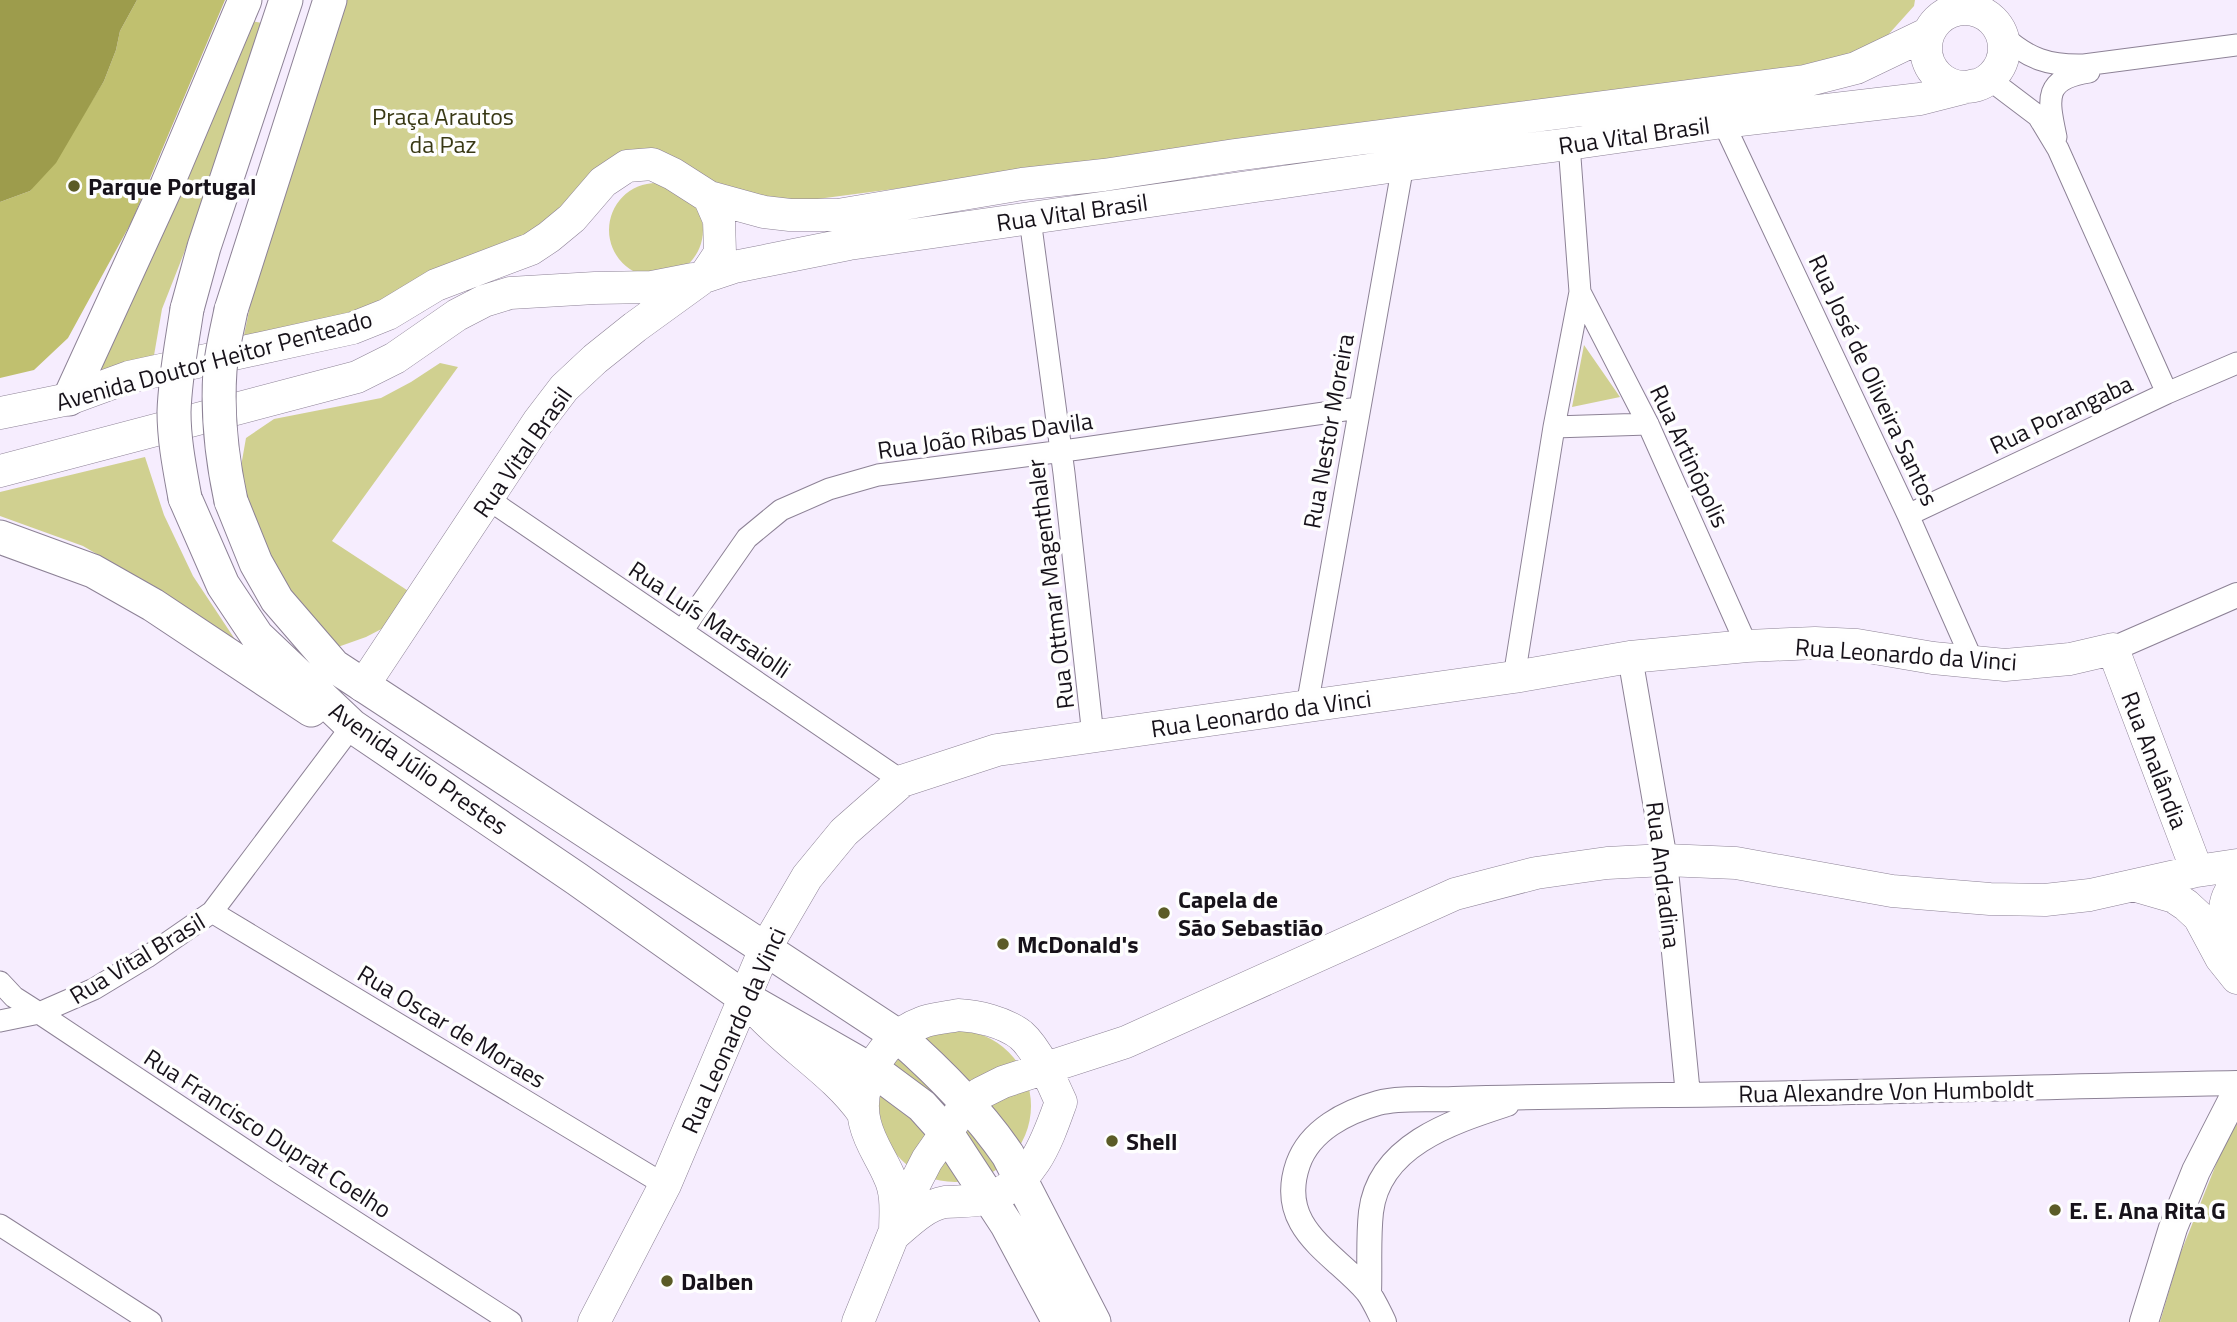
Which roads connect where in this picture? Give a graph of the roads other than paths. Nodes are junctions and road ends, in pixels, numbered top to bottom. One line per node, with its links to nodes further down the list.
1 (246, 0): 19 (highway)
2 (286, 0): 38 (highway, Avenida Júlio Prestes, bridge)
3 (330, 0): 36 (highway, Avenida Júlio Prestes, bridge)
4 (1936, 17): 5 (main road); 8 (main road); 13 (main road, Rua Vital Brasil)
5 (1996, 20): 7 (street); 8 (main road)
6 (2237, 45): 7 (street)
7 (2166, 54): 11 (street)
8 (1984, 81): 9 (main road, Rua Vital Brasil); 11 (street)
9 (1723, 121): 10 (main road, Rua Vital Brasil); 27 (street, Rua José de Oliveira Santos)
10 (1569, 145): 12 (main road, Rua Vital Brasil); 16 (street)
11 (2058, 149): 18 (street)
12 (1403, 165): 14 (main road, Rua Vital Brasil); 20 (street, Rua Nestor Moreira)
13 (709, 197): 15 (main road); 19 (main road, Avenida Doutor Heitor Penteado)
14 (1030, 219): 15 (main road, Rua Vital Brasil); 24 (street, Rua Ottmar Magenthaler)
15 (704, 277): 25 (main road, Avenida Doutor Heitor Penteado); 26 (main road, Rua Vital Brasil)
16 (1580, 292): 22 (street, Rua Artinópolis); 23 (street)
17 (2237, 363): 18 (street, Rua Porangaba)
18 (2167, 393): 27 (street, Rua Porangaba)
19 (69, 399): 21 (main road, Avenida Doutor Heitor Penteado)
20 (1358, 408): 24 (street, Rua João Ribas Davila); 37 (street, Rua Nestor Moreira)
21 (0, 413)
22 (1648, 424): 23 (street); 31 (street, Rua Artinópolis)
23 (1554, 427): 35 (street)
24 (1061, 451): 30 (street, Rua João Ribas Davila); 39 (street, Rua Ottmar Magenthaler)
25 (0, 471)
26 (488, 499): 30 (street, Rua Luís Marsaiolli); 36 (main road, Rua Vital Brasil)
27 (1908, 515): 34 (street, Rua José de Oliveira Santos)
28 (0, 537): 38 (highway)
29 (2237, 595): 32 (street, Rua Leonardo da Vinci)
30 (682, 631): 40 (street, Rua Luís Marsaiolli)
31 (1747, 646): 33 (main road, Rua Leonardo da Vinci); 34 (main road, Rua Leonardo da Vinci)
32 (2113, 649): 34 (main road, Rua Leonardo da Vinci); 44 (main road, Rua Analândia)
33 (1630, 657): 35 (main road, Rua Leonardo da Vinci); 42 (street, Rua Andradina)
34 (1973, 662)
35 (1514, 677): 37 (main road, Rua Leonardo da Vinci)
36 (363, 686): 49 (highway, Avenida Júlio Prestes)
37 (1307, 706): 39 (main road, Rua Leonardo da Vinci)
38 (352, 726): 47 (street, Rua Vital Brasil); 52 (highway, Avenida Júlio Prestes)
39 (1093, 736): 40 (main road, Rua Leonardo da Vinci)
40 (902, 781): 49 (main road, Rua Leonardo da Vinci)
41 (2237, 846): 44 (main road)
42 (1665, 860): 46 (main road); 57 (main road); 62 (street, Rua Andradina)
43 (2237, 865): 44 (main road)
44 (2197, 871): 46 (main road)
45 (2237, 884): 48 (main road)
46 (2134, 885): 50 (main road)
47 (212, 912): 53 (street, Rua Vital Brasil); 69 (street, Rua Oscar de Moraes)
48 (2237, 947)
49 (765, 949): 52 (main road, Rua Leonardo da Vinci); 56 (highway, Avenida Júlio Prestes)
50 (2237, 978)
51 (0, 982): 53 (street, Rua Francisco Duprat Coelho)
52 (745, 998): 59 (highway, Avenida Júlio Prestes); 66 (main road); 69 (main road, Rua Leonardo da Vinci)
53 (39, 1013): 54 (street, Rua Vital Brasil); 75 (street, Rua Francisco Duprat Coelho)
54 (0, 1021)
55 (1021, 1035): 56 (main road); 57 (main road); 58 (main road)
56 (898, 1037): 59 (main road); 65 (highway, Avenida Júlio Prestes)
57 (1126, 1042): 58 (main road); 64 (main road)
58 (1045, 1069): 64 (main road); 65 (main road)
59 (872, 1072): 66 (main road); 67 (highway, Avenida Júlio Prestes)
60 (2237, 1083): 62 (street, Rua Alexandre Von Humboldt)
61 (2237, 1091): 81 (main road)
62 (1688, 1095): 63 (street, Rua Alexandre Von Humboldt)
63 (1534, 1096): 73 (street, Rua Alexandre Von Humboldt); 73 (street, Rua Alexandre Von Humboldt)
64 (1061, 1102): 68 (main road)
65 (966, 1104): 67 (main road); 68 (highway, Avenida Júlio Prestes)
66 (863, 1113): 72 (main road)
67 (946, 1132): 70 (highway, Avenida Júlio Prestes); 72 (main road)
68 (1021, 1180): 70 (main road); 79 (highway)
69 (665, 1185): 76 (main road, Rua Leonardo da Vinci)
70 (989, 1198): 72 (main road); 78 (highway)
71 (0, 1225): 74 (street)
72 (895, 1234): 77 (main road)
73 (1369, 1293): 80 (street, Rua Alexandre Von Humboldt)
74 (151, 1322)
75 (511, 1322)
76 (594, 1322)
77 (858, 1322)
78 (1059, 1322)
79 (1094, 1322)
80 (1384, 1322)
81 (2144, 1322)

